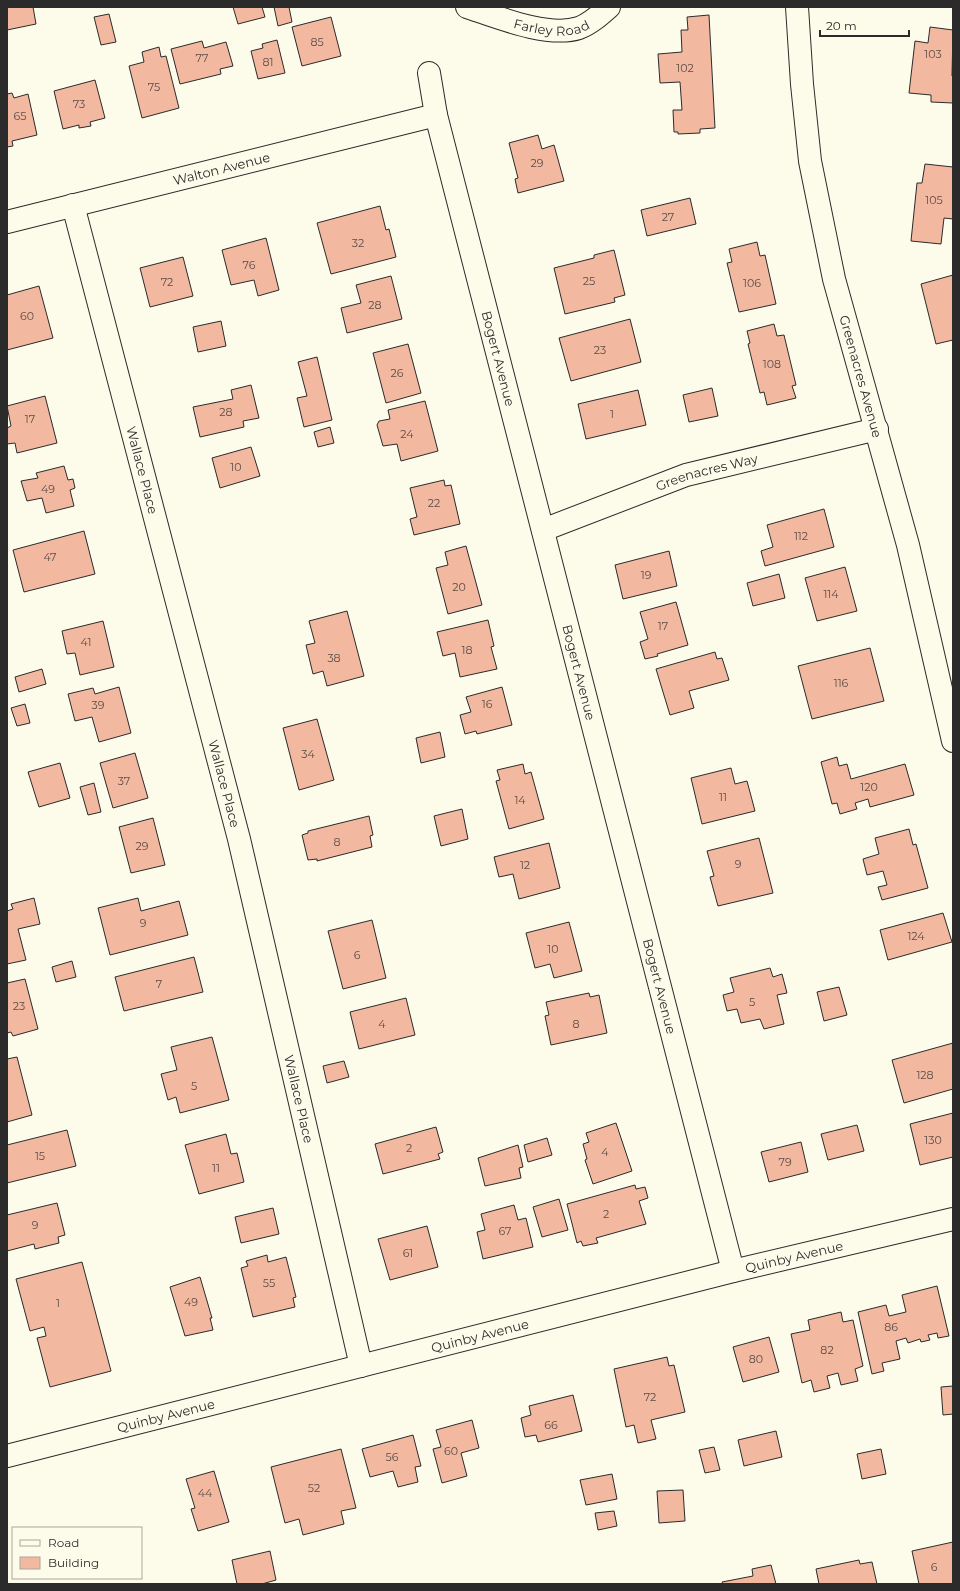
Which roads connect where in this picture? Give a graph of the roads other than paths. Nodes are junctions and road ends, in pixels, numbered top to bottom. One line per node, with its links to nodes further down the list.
1 (468, 7): 2 (street, Farley Road)
2 (609, 7)
3 (797, 7): 8 (street, Greenacres Avenue)
4 (429, 73): 5 (street, Bogert Avenue)
5 (436, 115): 6 (street, Walton Avenue); 9 (street, Bogert Avenue)
6 (72, 205): 7 (street, Walton Avenue); 13 (street, Wallace Place)
7 (7, 222)
8 (876, 429): 9 (street, Greenacres Way); 10 (street, Greenacres Avenue)
9 (543, 530): 12 (street, Bogert Avenue)
10 (953, 741)
11 (953, 1219): 12 (street, Quinby Avenue)
12 (733, 1271): 13 (street, Quinby Avenue)
13 (361, 1366): 14 (street, Quinby Avenue)
14 (7, 1456)

